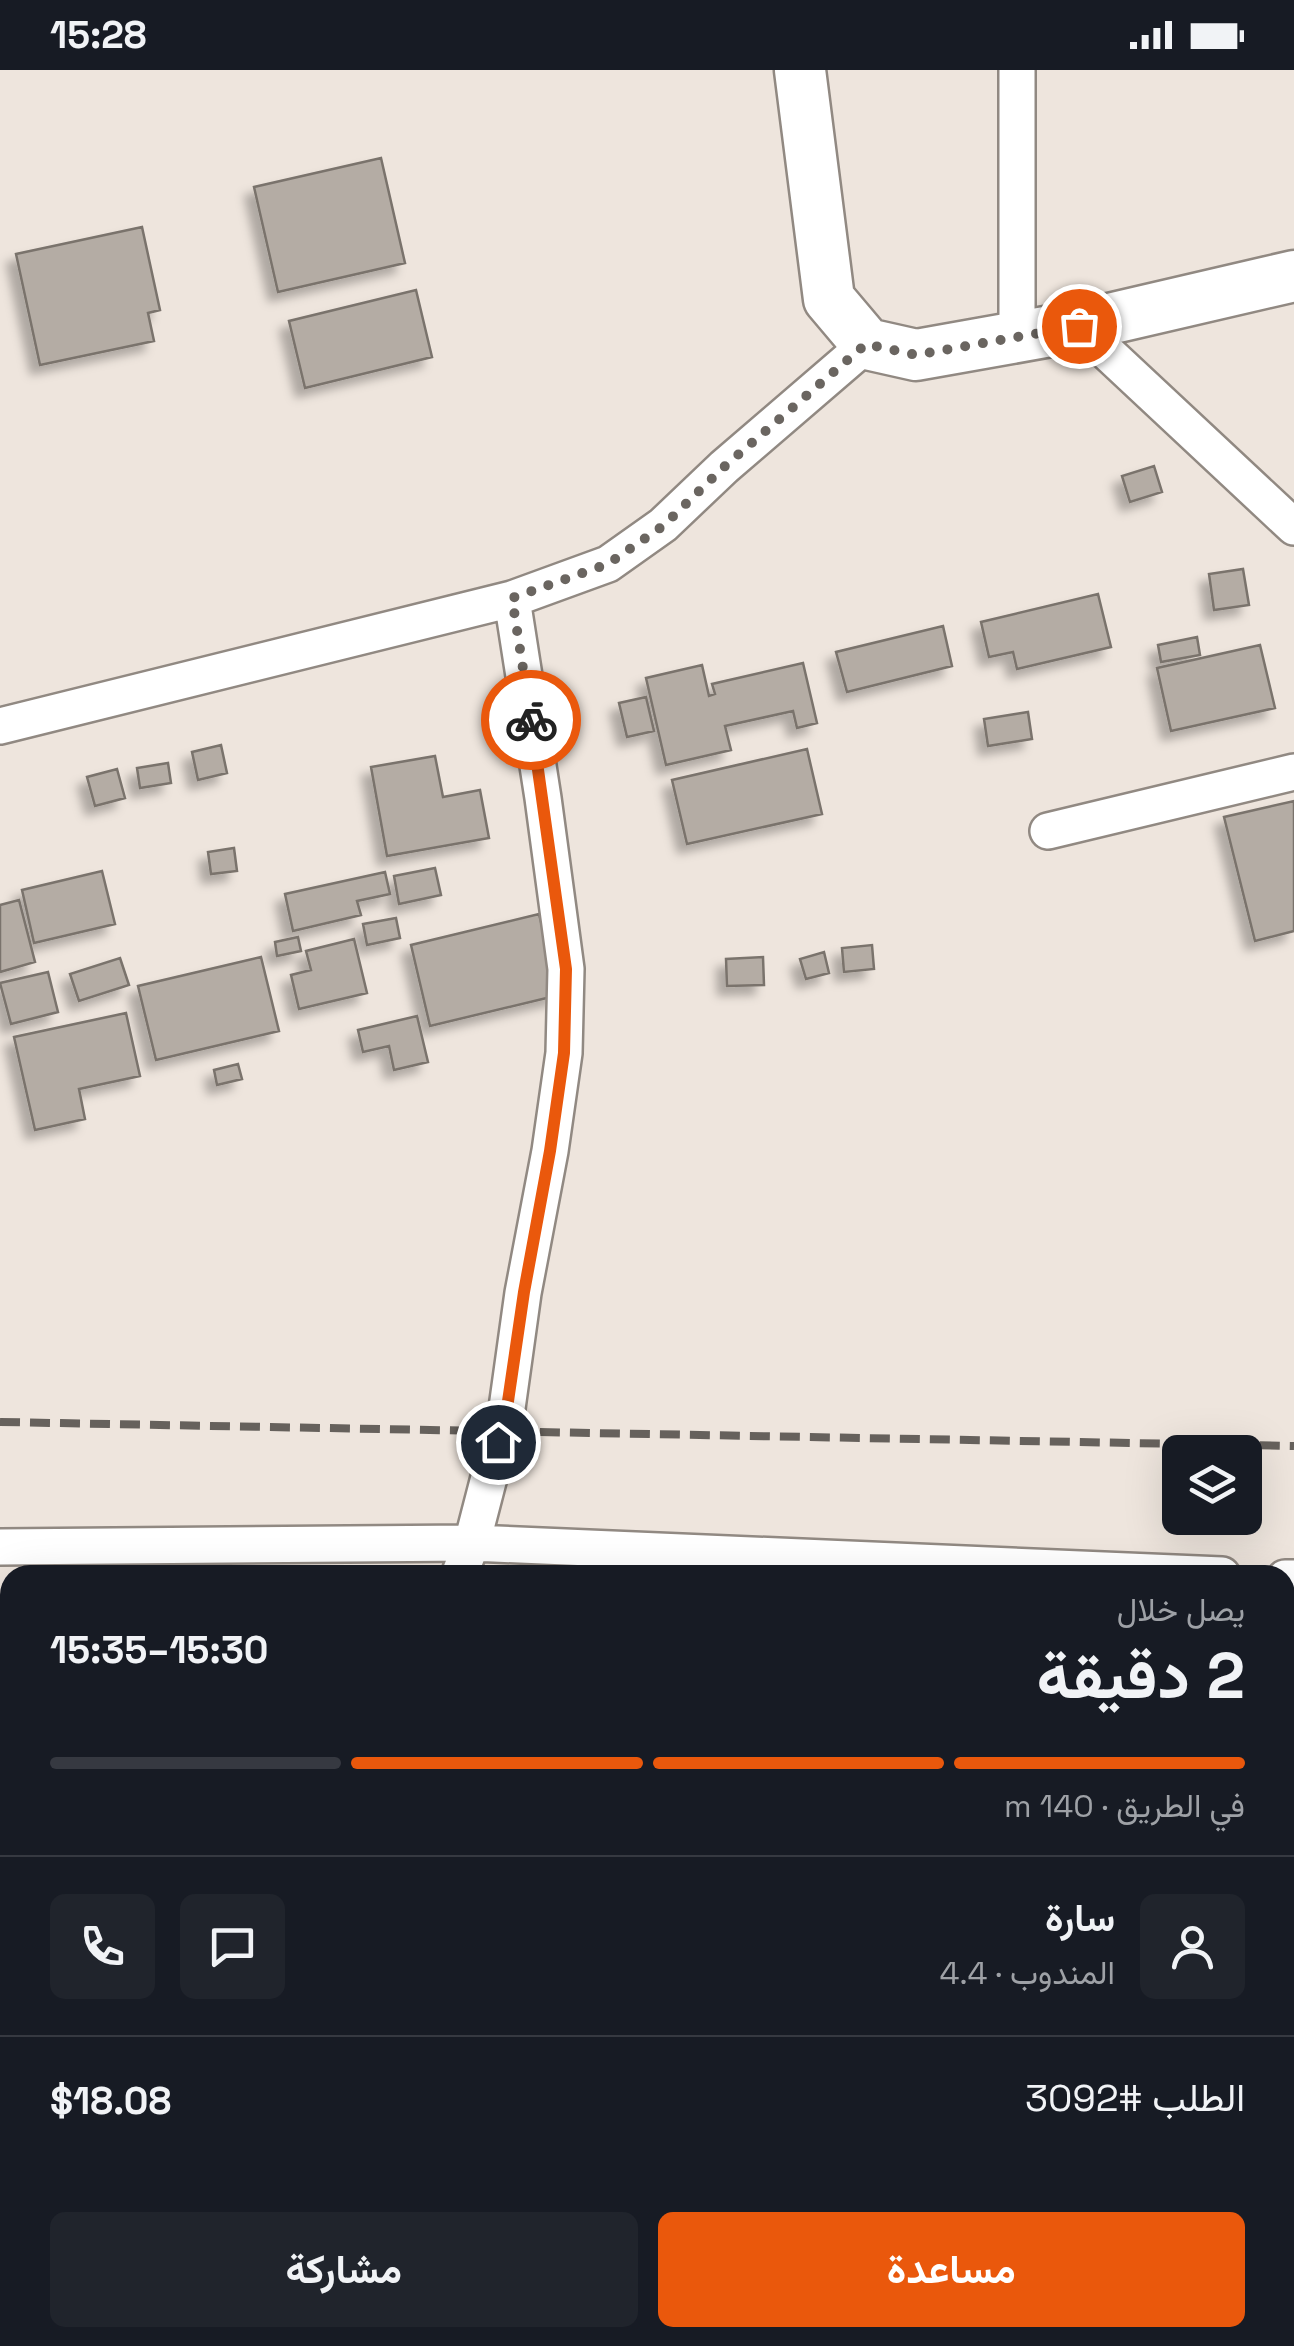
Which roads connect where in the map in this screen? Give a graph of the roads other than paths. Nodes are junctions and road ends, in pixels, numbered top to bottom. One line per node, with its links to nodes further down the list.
1 (800, 70): 6 (street)
2 (1016, 70): 5 (street)
3 (1294, 276): 4 (street)
4 (1079, 326): 5 (street); 7 (street)
5 (1017, 336): 6 (street)
6 (866, 344): 8 (street)
7 (1294, 527)
8 (512, 598): 9 (street); 13 (street)
9 (0, 726)
10 (1294, 772): 11 (street)
11 (1048, 831)
12 (0, 1547): 13 (street)
13 (466, 1559): 14 (street)
14 (750, 1565)

